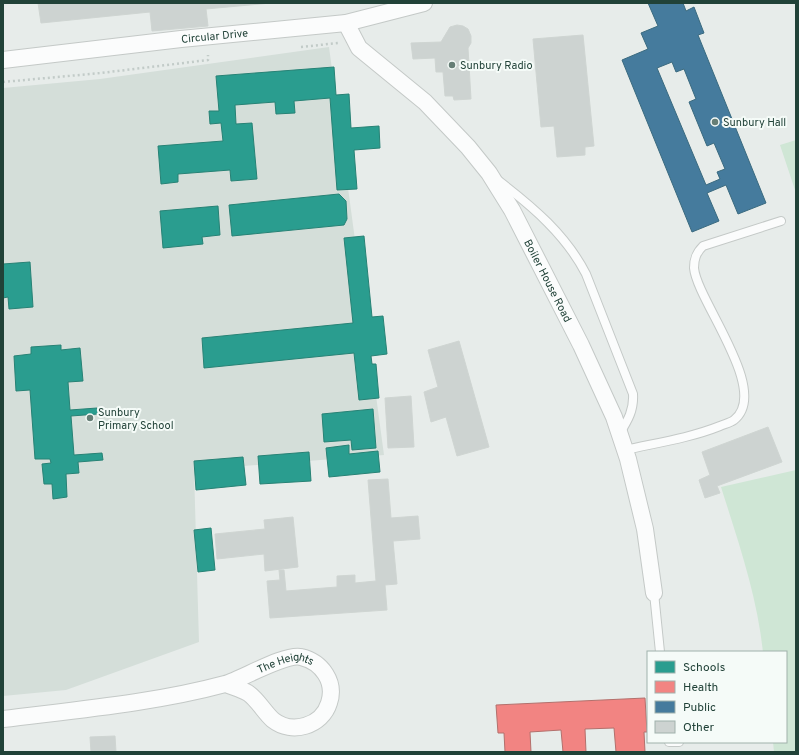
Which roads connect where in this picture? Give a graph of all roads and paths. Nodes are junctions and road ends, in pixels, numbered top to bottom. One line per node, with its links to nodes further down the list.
1 (424, 3): 2 (street, Circular Drive)
2 (349, 29): 3 (path); 5 (street, Circular Drive); 7 (street, Boiler House Road)
3 (300, 47)
4 (216, 54): 6 (path)
5 (3, 60)
6 (3, 82)
7 (489, 173): 9 (street, Boiler House Road); 9 (lane)
8 (781, 221): 10 (lane)
9 (620, 433): 10 (street, Boiler House Road)
10 (625, 450): 11 (street, Boiler House Road)
11 (654, 594): 12 (lane)
12 (660, 651)
13 (226, 684): 13 (street, The Heights); 14 (street, The Heights)
14 (3, 719)

